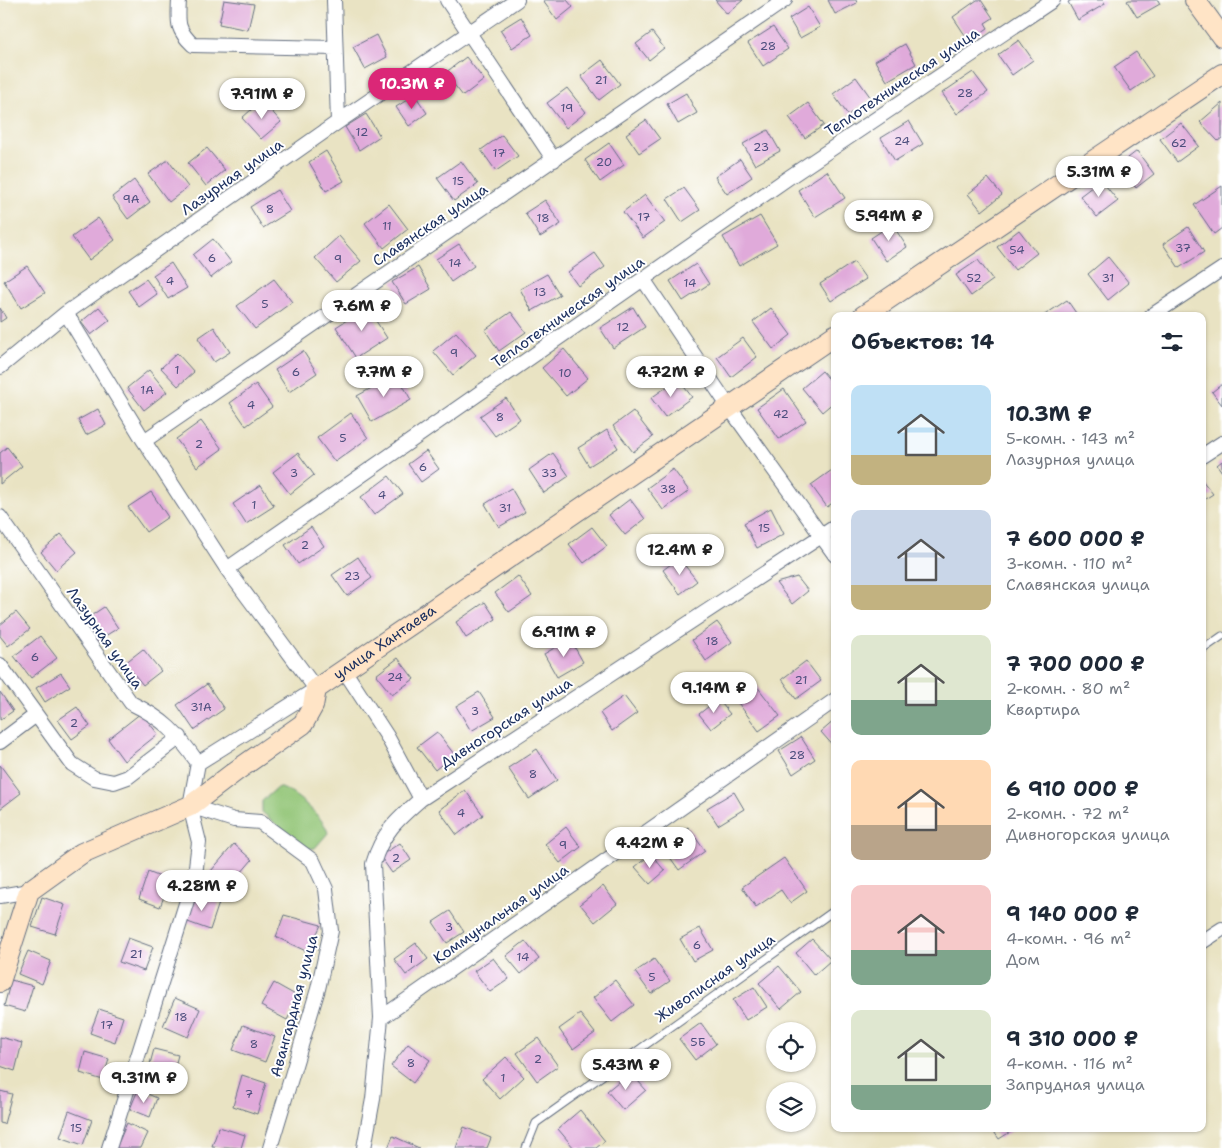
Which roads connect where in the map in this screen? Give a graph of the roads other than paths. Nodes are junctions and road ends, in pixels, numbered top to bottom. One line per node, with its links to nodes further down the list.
1 (180, 0): 10 (street)
2 (334, 0): 10 (street)
3 (447, 0): 9 (street)
4 (517, 0): 9 (street, Лазурная улица)
5 (785, 0): 13 (street, Славянская улица)
6 (1053, 0): 15 (street, Теплотехническая улица)
7 (1195, 0): 8 (street)
8 (1220, 29)
9 (468, 34): 12 (street, Лазурная улица); 13 (street)
10 (335, 48): 12 (street)
11 (1222, 74): 16 (street)
12 (338, 122): 18 (street, Лазурная улица)
13 (554, 160): 22 (street, Славянская улица)
14 (1222, 269): 17 (street)
15 (643, 279): 21 (street); 29 (street, Теплотехническая улица)
16 (869, 312)
17 (1157, 312)
18 (66, 314): 20 (street, Лазурная улица); 22 (street)
19 (831, 338): 21 (street, улица Хантаева)
20 (0, 367)
21 (729, 408): 27 (street); 33 (street, улица Хантаева)
22 (144, 441): 29 (street)
23 (1222, 443): 24 (street)
24 (1206, 453)
25 (0, 517): 37 (street, Лазурная улица)
26 (831, 530): 27 (street, Дивногорская улица)
27 (820, 537): 28 (street); 40 (street, Дивногорская улица)
28 (831, 550)
29 (227, 569): 34 (street)
30 (1222, 636): 31 (lane)
31 (1206, 647)
32 (0, 665): 36 (street)
33 (344, 670): 34 (street, улица Хантаева); 40 (street)
34 (316, 689): 39 (street, улица Хантаева); 41 (street)
35 (831, 703): 48 (street, Коммунальная улица)
36 (36, 715): 37 (street); 38 (street)
37 (180, 737): 39 (street, Лазурная улица)
38 (0, 742)
39 (198, 763): 41 (street)
40 (421, 799): 48 (street)
41 (190, 806): 42 (street); 49 (street); 50 (street, Авангардная улица)
42 (29, 891): 43 (street); 47 (street)
43 (0, 896)
44 (831, 913): 52 (lane, Живописная улица)
45 (1222, 929): 46 (street)
46 (1206, 939)
47 (0, 982)
48 (381, 1018): 51 (street)
49 (109, 1148)
50 (270, 1148)
51 (364, 1148)
52 (526, 1148)

